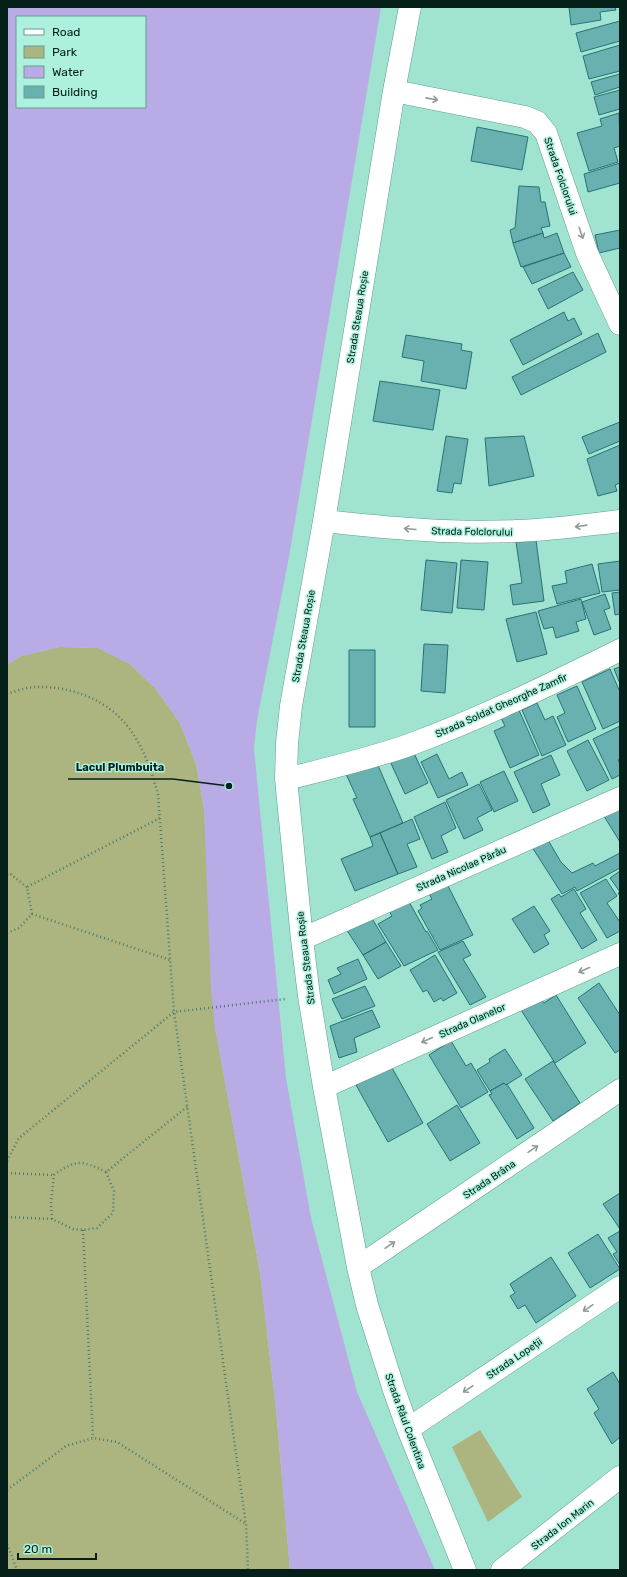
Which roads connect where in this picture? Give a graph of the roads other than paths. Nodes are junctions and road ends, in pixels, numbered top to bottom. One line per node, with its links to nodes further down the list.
1 (410, 7): 2 (street, Strada Steaua Roșie)
2 (394, 91): 3 (street, Strada Folclorului, one-way to 3); 4 (street, Strada Steaua Roșie)
3 (620, 324)
4 (324, 521): 5 (street, Strada Folclorului, one-way to 4); 7 (street, Strada Steaua Roșie)
5 (620, 521)
6 (620, 650): 7 (street, Strada Soldat Gheorghe Zamfir)
7 (286, 778): 9 (street, Strada Steaua Roșie)
8 (620, 798): 9 (street, Strada Nicolae Pârâu)
9 (302, 939): 11 (street, Strada Steaua Roșie)
10 (620, 954): 11 (street, Strada Olanelor, one-way to 11)
11 (324, 1087): 13 (street, Strada Steaua Roșie)
12 (620, 1090): 13 (street, Strada Brâna, one-way to 12)
13 (358, 1267): 15 (street, Strada Râul Colentina)
14 (620, 1287): 15 (street, Strada Lopeții, one-way to 15)
15 (408, 1429): 17 (street, Strada Râul Colentina)
16 (620, 1477): 18 (street, Strada Ion Marin)
17 (465, 1570)
18 (502, 1570)

